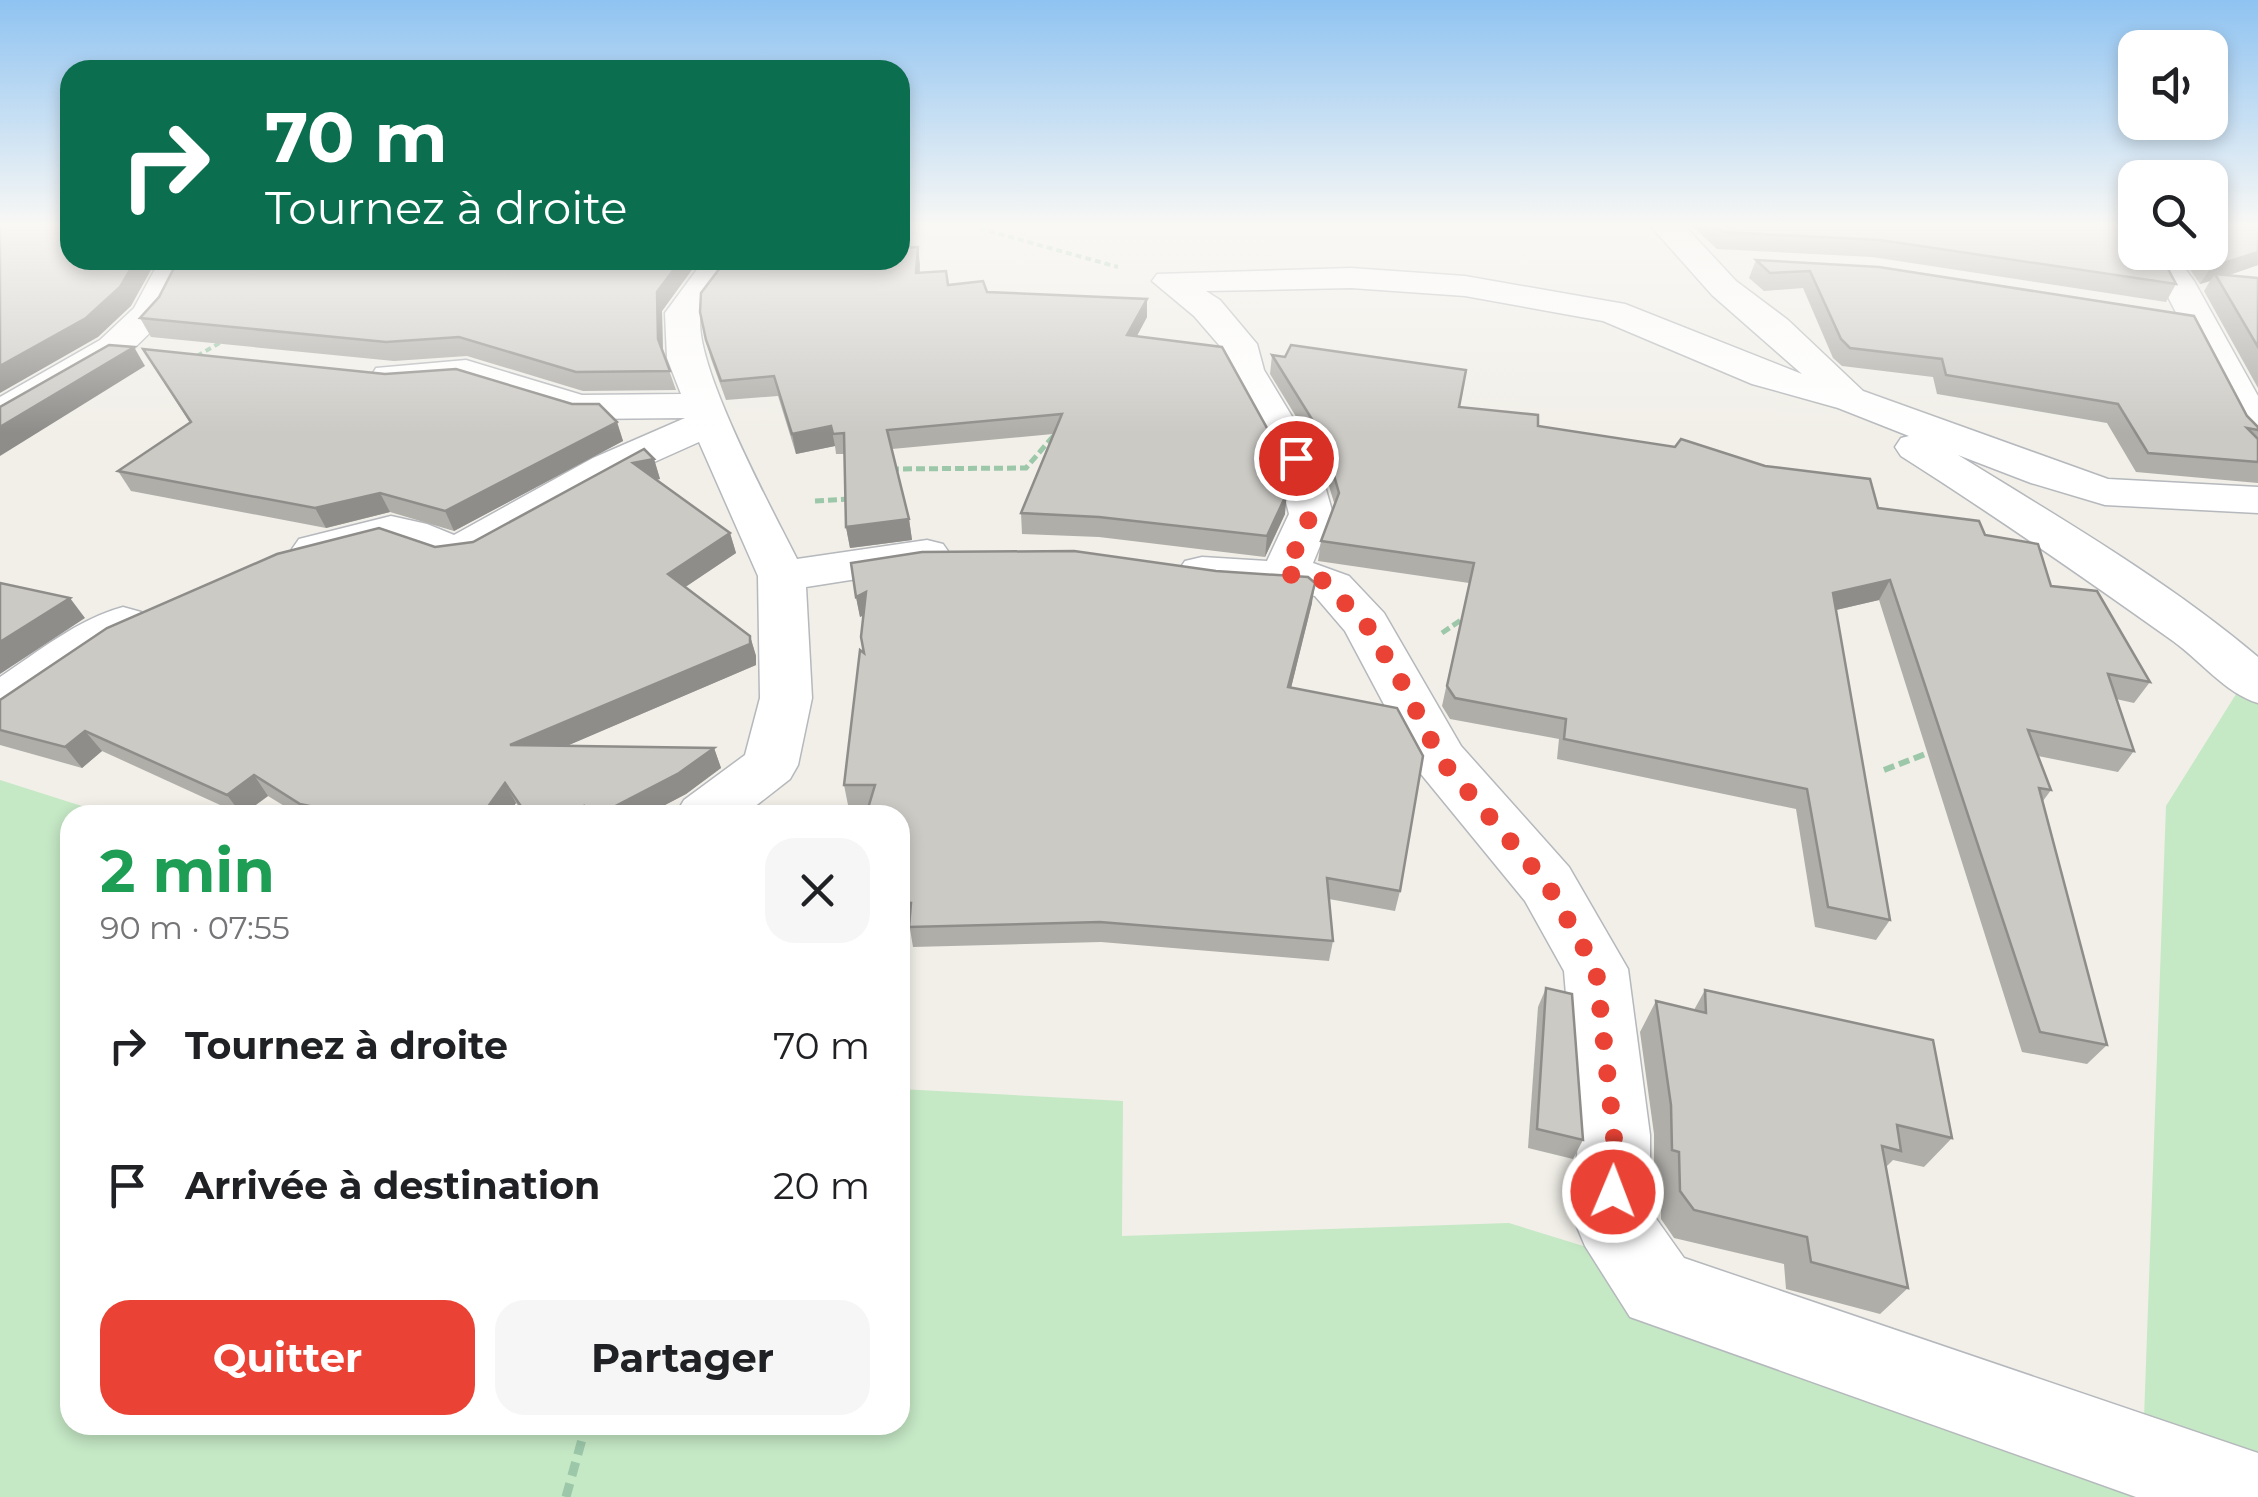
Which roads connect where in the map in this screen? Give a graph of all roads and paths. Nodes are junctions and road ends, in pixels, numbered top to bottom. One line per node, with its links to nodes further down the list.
1 (158, 293): 10 (street)
2 (697, 293): 15 (street)
3 (1186, 293): 25 (street)
4 (1504, 293): 13 (street)
5 (1731, 293): 13 (street)
6 (2184, 293): 8 (street)
7 (2162, 316): 8 (street)
8 (2203, 332): 11 (street); 17 (street)
9 (213, 347): 10 (street)
10 (113, 348): 14 (street)
11 (2258, 349)
12 (352, 372): 15 (street)
13 (1852, 400): 20 (street); 30 (street)
14 (0, 414)
15 (710, 414): 21 (street); 23 (street)
16 (1060, 428): 18 (path)
17 (2258, 433)
18 (884, 468)
19 (862, 499): 21 (path)
20 (2258, 500)
21 (747, 504): 26 (street)
22 (979, 553): 26 (street)
23 (270, 560)
24 (1145, 563): 25 (street)
25 (1285, 574): 29 (street)
26 (782, 576): 34 (street)
27 (169, 602): 31 (street)
28 (1466, 616): 29 (path)
29 (1382, 651): 37 (street)
30 (2258, 685)
31 (0, 703)
32 (1947, 746): 33 (path)
33 (1884, 770)
34 (717, 805)
35 (583, 1435): 36 (path)
36 (566, 1497)
37 (2244, 1497)

